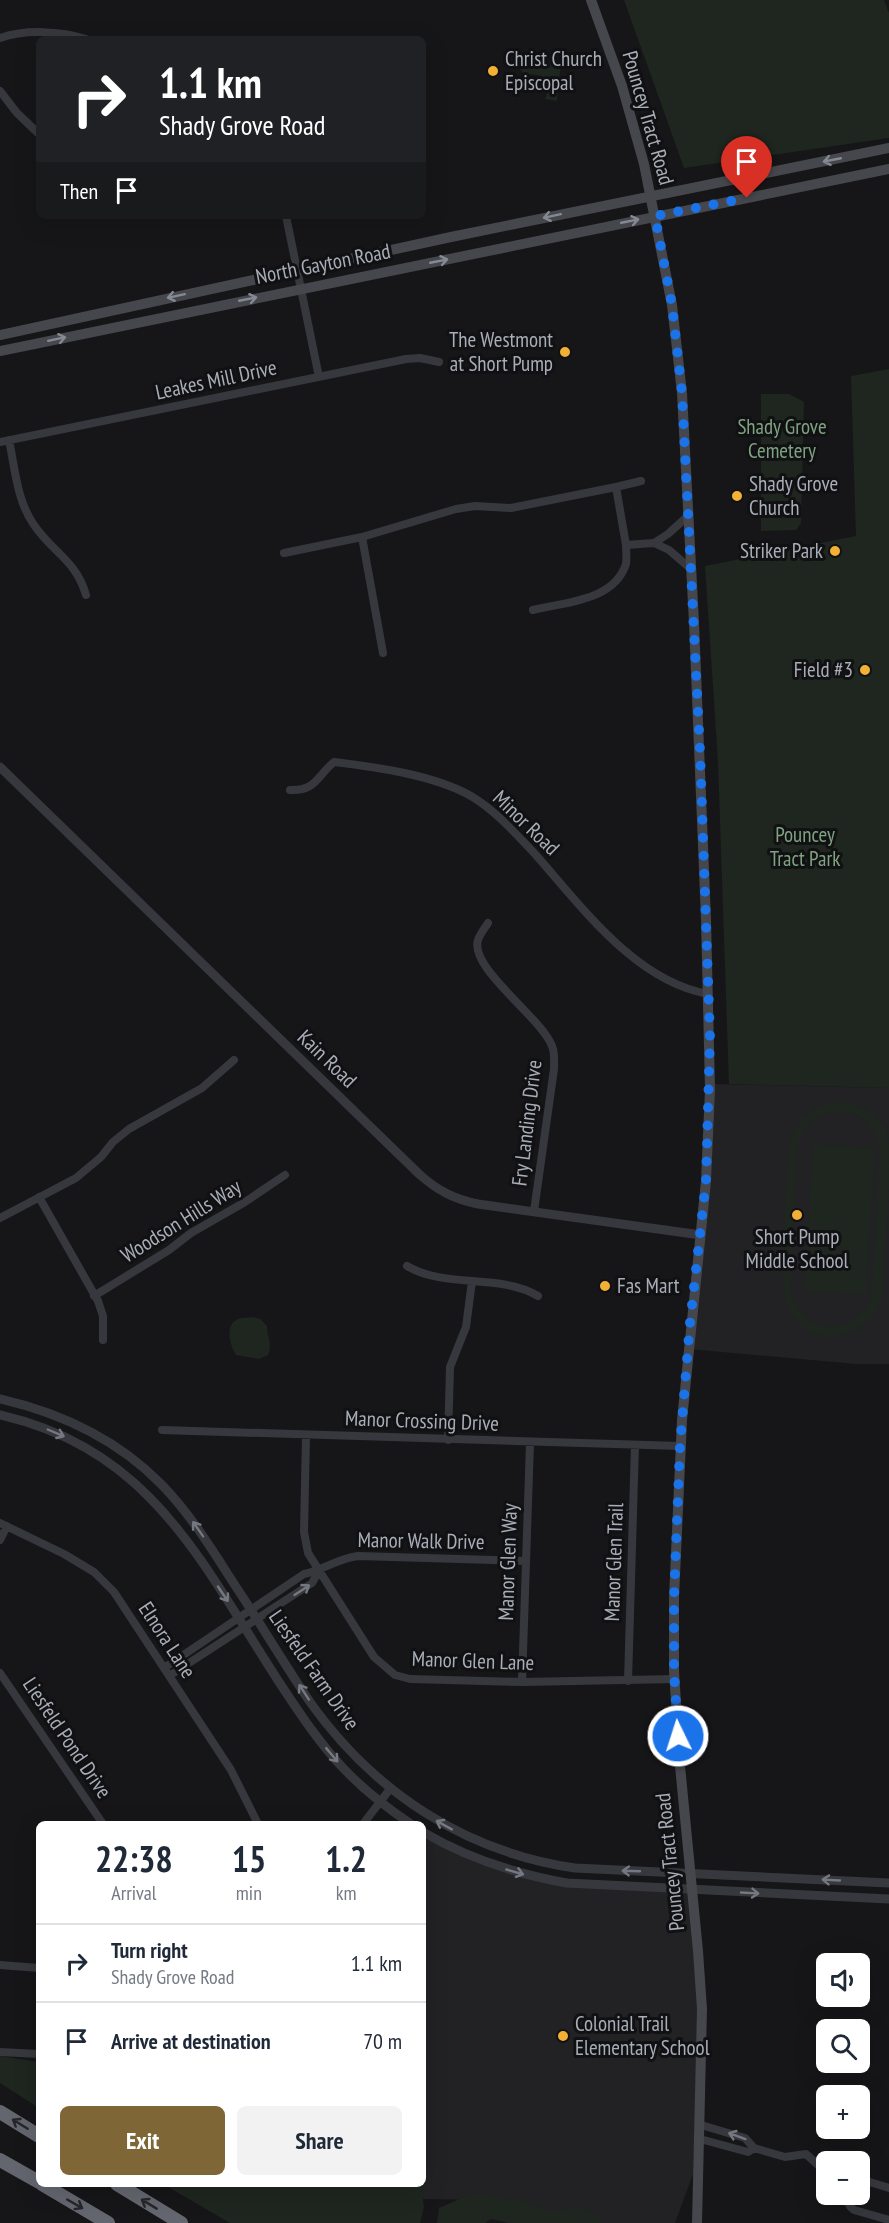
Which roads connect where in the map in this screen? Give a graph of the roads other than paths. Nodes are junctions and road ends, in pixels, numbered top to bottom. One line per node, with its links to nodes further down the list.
1 (591, 0): 8 (main road, Pouncey Tract Road)
2 (76, 36): 3 (street)
3 (0, 38)
4 (0, 91): 5 (street)
5 (36, 131)
6 (889, 148): 8 (main road, North Gayton Road, one-way to 8)
7 (889, 169): 9 (main road, North Gayton Road)
8 (650, 196): 9 (main road, Pouncey Tract Road); 11 (main road, North Gayton Road, one-way to 11)
9 (655, 216): 12 (main road, North Gayton Road, one-way to 9); 21 (main road, Pouncey Tract Road)
10 (287, 219): 11 (street)
11 (297, 270): 12 (street); 13 (main road, North Gayton Road, one-way to 13)
12 (300, 289): 14 (main road, North Gayton Road, one-way to 12); 16 (street)
13 (0, 335)
14 (0, 351)
15 (440, 362): 16 (street, Leakes Mill Drive)
16 (319, 377): 17 (street, Leakes Mill Drive)
17 (9, 440): 18 (street, Leakes Mill Drive); 27 (street)
18 (0, 442)
19 (641, 481): 20 (street)
20 (616, 486): 22 (street); 24 (street)
21 (689, 516): 23 (street); 26 (main road, Pouncey Tract Road)
22 (362, 537): 25 (street); 29 (street)
23 (654, 543): 24 (street); 26 (street)
24 (626, 545): 28 (street)
25 (284, 553)
26 (691, 569): 33 (main road, Pouncey Tract Road)
27 (86, 595)
28 (533, 610)
29 (383, 653)
30 (0, 767): 37 (street, Kain Road)
31 (290, 790): 33 (street, Minor Road)
32 (488, 923): 37 (street, Fry Landing Drive)
33 (708, 994): 39 (main road, Pouncey Tract Road)
34 (234, 1060): 36 (street)
35 (285, 1175): 42 (street, Woodson Hills Way)
36 (39, 1197): 38 (street); 42 (street)
37 (534, 1211): 39 (street, Kain Road)
38 (0, 1218)
39 (701, 1235): 52 (main road, Pouncey Tract Road)
40 (407, 1266): 41 (street)
41 (472, 1281): 43 (street); 49 (street)
42 (94, 1296): 44 (street)
43 (538, 1296)
44 (103, 1340)
45 (0, 1399): 57 (street, Liesfeld Farm Drive, one-way to 45)
46 (0, 1415): 58 (street, Liesfeld Farm Drive, one-way to 58)
47 (162, 1430): 48 (street, Manor Crossing Drive)
48 (306, 1435): 49 (street, Manor Crossing Drive); 56 (street, Manor Glen Lane)
49 (448, 1440): 50 (street, Manor Crossing Drive)
50 (530, 1443): 51 (street, Manor Crossing Drive); 55 (street, Manor Glen Way)
51 (635, 1445): 52 (street, Manor Crossing Drive); 63 (street, Manor Glen Trail)
52 (680, 1446): 62 (main road, Pouncey Tract Road)
53 (3, 1524): 54 (street); 59 (street, Elnora Lane)
54 (0, 1540)
55 (526, 1561): 56 (street, Manor Walk Drive); 64 (street, Manor Glen Way)
56 (319, 1571): 57 (street, Manor Walk Drive); 64 (street, Manor Glen Lane)
57 (254, 1615): 58 (street, Manor Walk Drive); 65 (street, Liesfeld Farm Drive, one-way to 57)
58 (242, 1623): 59 (street); 61 (street); 66 (street, Liesfeld Farm Drive, one-way to 66)
59 (164, 1668): 61 (street, Elnora Lane)
60 (0, 1673): 67 (street, Liesfeld Pond Drive)
61 (169, 1676): 68 (street, Elnora Lane)
62 (675, 1679): 63 (street, Manor Glen Lane); 72 (main road, Pouncey Tract Road)
63 (628, 1681): 64 (street, Manor Glen Lane)
64 (522, 1682)
65 (390, 1789): 66 (street); 72 (street, Liesfeld Farm Drive, one-way to 65)
66 (381, 1802): 69 (street); 70 (street, Liesfeld Farm Drive)
67 (101, 1821)
68 (256, 1821)
69 (365, 1821)
70 (407, 1821)
71 (426, 1834): 74 (street, one-way to 74)
72 (690, 1874): 73 (street, Liesfeld Farm Drive, one-way to 72); 74 (main road, Pouncey Tract Road)
73 (889, 1883)
74 (692, 1890): 75 (street, one-way to 75); 81 (main road, Pouncey Tract Road)
75 (889, 1899)
76 (0, 1965): 77 (street)
77 (36, 1968)
78 (0, 2052): 79 (street)
79 (36, 2054)
80 (0, 2112): 82 (highway, one-way to 80)
81 (701, 2125): 83 (main road, Pouncey Tract Road); 84 (street, one-way to 81)
82 (36, 2134)
83 (700, 2139): 84 (street); 96 (main road, Pouncey Tract Road)
84 (754, 2148): 86 (street)
85 (0, 2160): 87 (highway)
86 (816, 2163)
87 (36, 2181)
88 (870, 2182): 91 (street)
89 (47, 2187): 94 (highway, one-way to 94)
90 (122, 2187): 95 (highway, one-way to 90)
91 (889, 2188)
92 (849, 2205): 93 (street)
93 (889, 2220)
94 (108, 2223)
95 (181, 2223)
96 (697, 2223)

